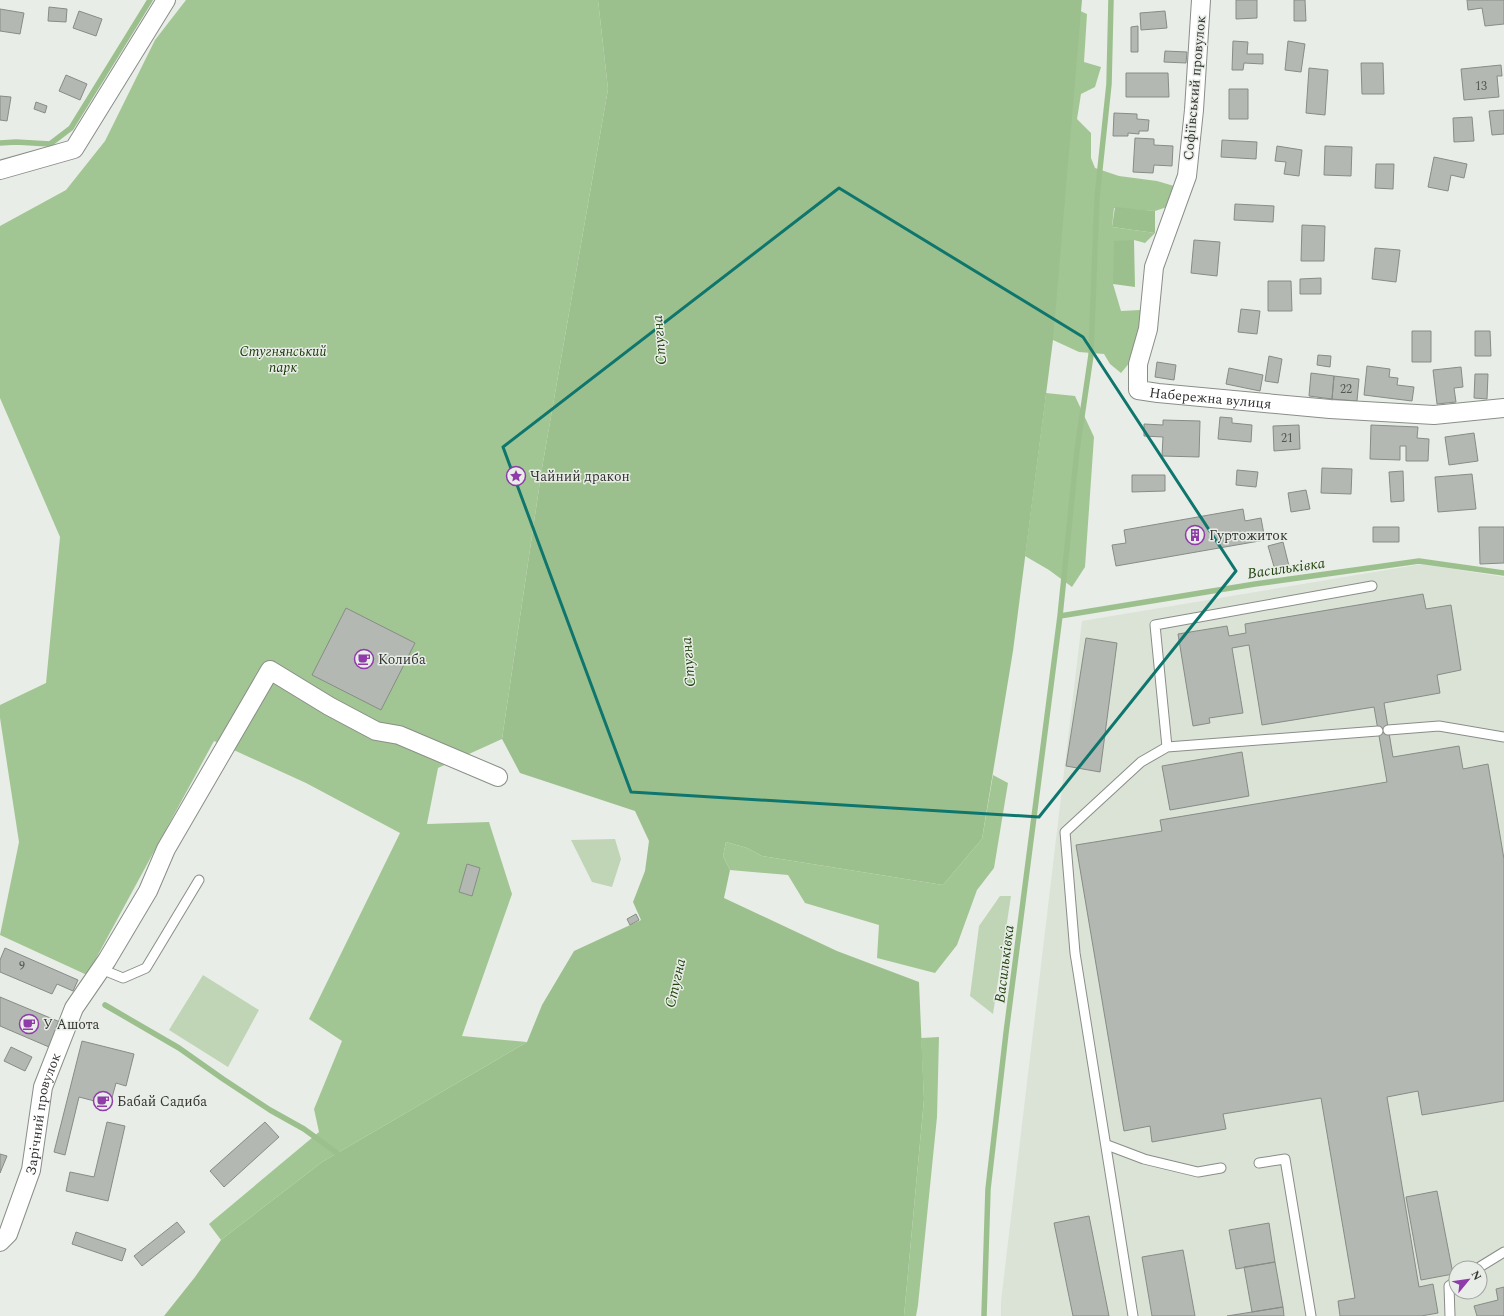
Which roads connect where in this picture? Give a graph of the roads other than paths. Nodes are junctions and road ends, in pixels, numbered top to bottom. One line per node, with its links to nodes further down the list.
1 (166, 0): 3 (street)
2 (1201, 0): 4 (street, Софіївський провулок)
3 (0, 170)
4 (1186, 176): 5 (street, Набережна вулиця)
5 (1504, 408)
6 (1372, 586): 10 (lane)
7 (1388, 730): 9 (lane)
8 (1378, 731): 10 (lane)
9 (1504, 737)
10 (1167, 747): 14 (lane)
11 (498, 777): 13 (street, Зарічний провулок)
12 (199, 880): 13 (lane)
13 (101, 969): 17 (street, Зарічний провулок)
14 (1107, 1145): 16 (lane); 21 (lane)
15 (1259, 1163): 22 (lane)
16 (1221, 1168)
17 (0, 1242)
18 (1504, 1252): 19 (lane)
19 (1488, 1262)
20 (1449, 1300): 23 (lane)
21 (1133, 1316)
22 (1311, 1316)
23 (1450, 1316)

